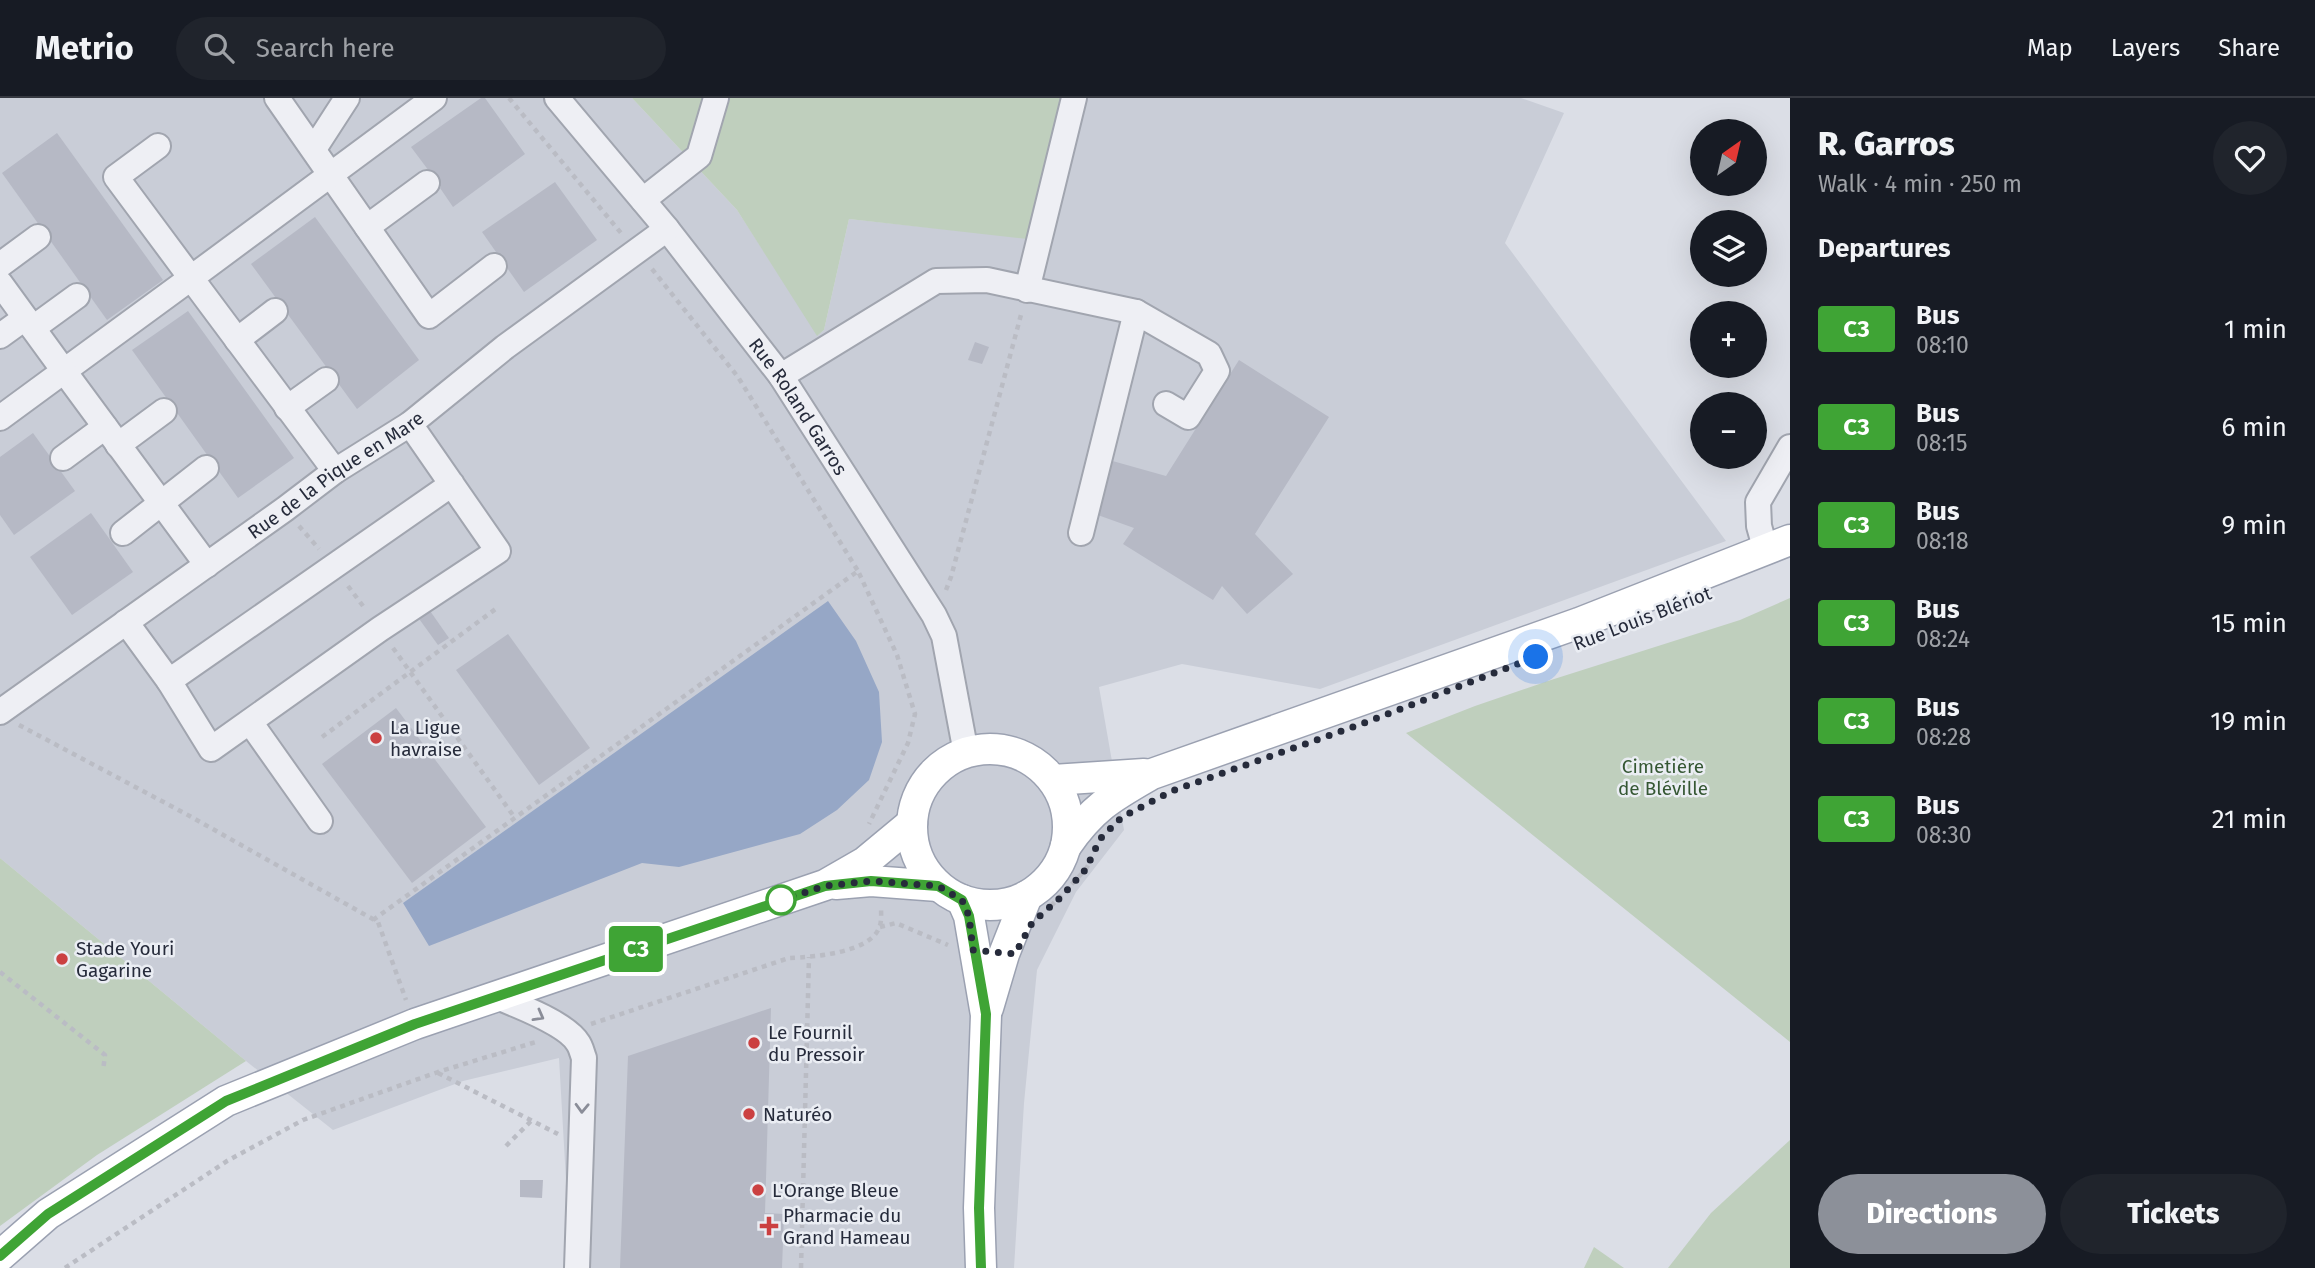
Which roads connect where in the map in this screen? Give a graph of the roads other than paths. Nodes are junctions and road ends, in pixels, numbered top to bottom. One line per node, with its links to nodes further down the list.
1 (277, 98): 8 (street)
2 (347, 98): 8 (street)
3 (434, 98): 9 (street)
4 (557, 98): 11 (street, Rue Roland Garros)
5 (716, 98): 11 (street)
6 (1074, 98): 19 (street)
7 (158, 146): 17 (street)
8 (314, 149): 9 (street)
9 (331, 174): 12 (street); 17 (street)
10 (427, 183): 12 (street)
11 (643, 200): 13 (street, Rue Roland Garros)
12 (368, 227): 16 (street)
13 (667, 229): 27 (street, Rue Roland Garros); 33 (street, Rue de la Pique en Mare)
14 (38, 237): 15 (street)
15 (0, 265)
16 (494, 267)
17 (191, 278): 25 (street); 26 (street)
18 (0, 283): 23 (street)
19 (1027, 290): 22 (street); 27 (street)
20 (77, 296): 23 (street)
21 (275, 312): 25 (street)
22 (1136, 312): 29 (street); 42 (street)
23 (29, 323): 24 (street); 26 (street)
24 (0, 336)
25 (237, 340): 30 (street)
26 (64, 371): 32 (street); 34 (street)
27 (781, 376): 49 (street, Rue Roland Garros)
28 (326, 380): 30 (street)
29 (1166, 404)
30 (287, 408): 38 (street)
31 (164, 411): 34 (street)
32 (0, 418)
33 (410, 424): 38 (street, Rue de la Pique en Mare); 39 (street)
34 (112, 436): 36 (street); 40 (street)
35 (1790, 447): 43 (street)
36 (63, 458)
37 (206, 468): 40 (street)
38 (335, 471): 44 (street, Rue de la Pique en Mare)
39 (452, 484): 46 (street); 48 (street)
40 (161, 503): 41 (street); 44 (street)
41 (122, 533)
42 (1081, 533)
43 (1778, 546): 50 (main road, Rue Louis Blériot)
44 (206, 565): 45 (street, Rue de la Pique en Mare)
45 (126, 622): 46 (street); 47 (street, Rue de la Pique en Mare)
46 (169, 681): 48 (street)
47 (6, 717)
48 (250, 722): 52 (street)
49 (965, 752): 51 (main road); 53 (main road)
50 (1152, 774): 51 (main road, Rue Louis Blériot); 54 (main road, Rue Louis Blériot)
51 (1053, 780): 54 (main road)
52 (320, 821)
53 (912, 823): 55 (main road); 56 (main road)
54 (1066, 846): 57 (main road)
55 (825, 886): 56 (main road); 58 (main road)
56 (950, 893): 57 (main road); 59 (main road)
57 (1034, 905): 59 (main road)
58 (497, 997): 60 (main road); 61 (street, one-way to 61)
59 (986, 1014): 62 (main road)
60 (0, 1256)
61 (577, 1268)
62 (981, 1268)

